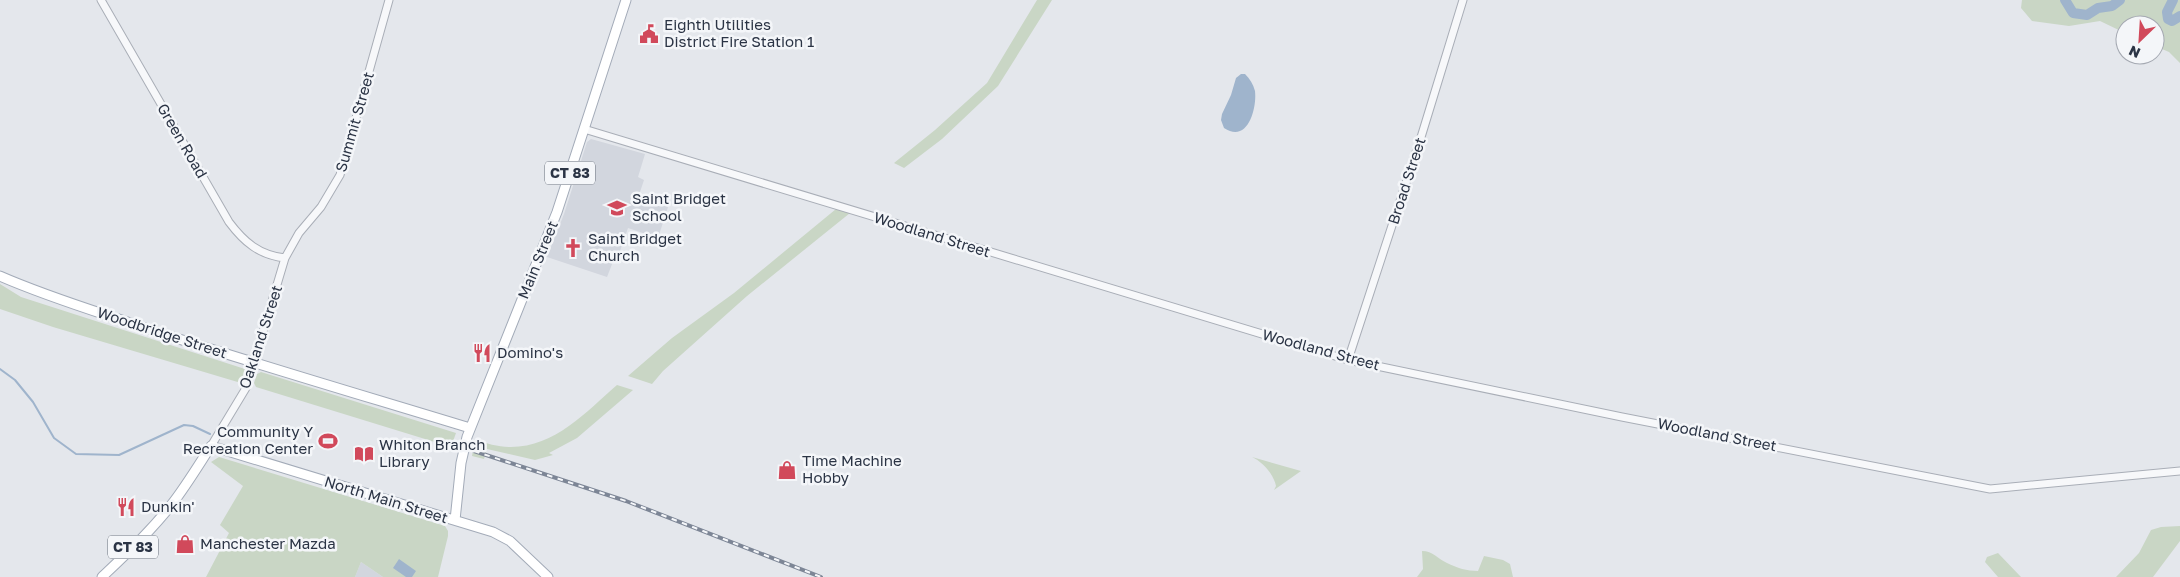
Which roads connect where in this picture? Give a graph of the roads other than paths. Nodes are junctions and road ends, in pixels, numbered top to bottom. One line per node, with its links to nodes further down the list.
1 (101, 0): 7 (street, Green Road)
2 (389, 0): 6 (street, Summit Street)
3 (626, 0): 5 (main road, Main Street / CT 83)
4 (1463, 0): 9 (street, Broad Street)
5 (584, 129): 9 (street, Woodland Street); 11 (main road, Main Street / CT 83)
6 (299, 233): 7 (street, Oakland Street)
7 (285, 258): 10 (street, Oakland Street)
8 (0, 276): 10 (main road, Woodbridge Street)
9 (1348, 360): 13 (street, Woodland Street)
10 (254, 363): 11 (main road, Woodbridge Street); 12 (street, Oakland Street)
11 (470, 428): 14 (main road, Main Street / CT 83)
12 (211, 446): 14 (main road, North Main Street); 15 (main road, Oakland Street / CT 83)
13 (2180, 472)
14 (455, 520): 16 (main road, North Main Street)
15 (102, 577)
16 (548, 577)

